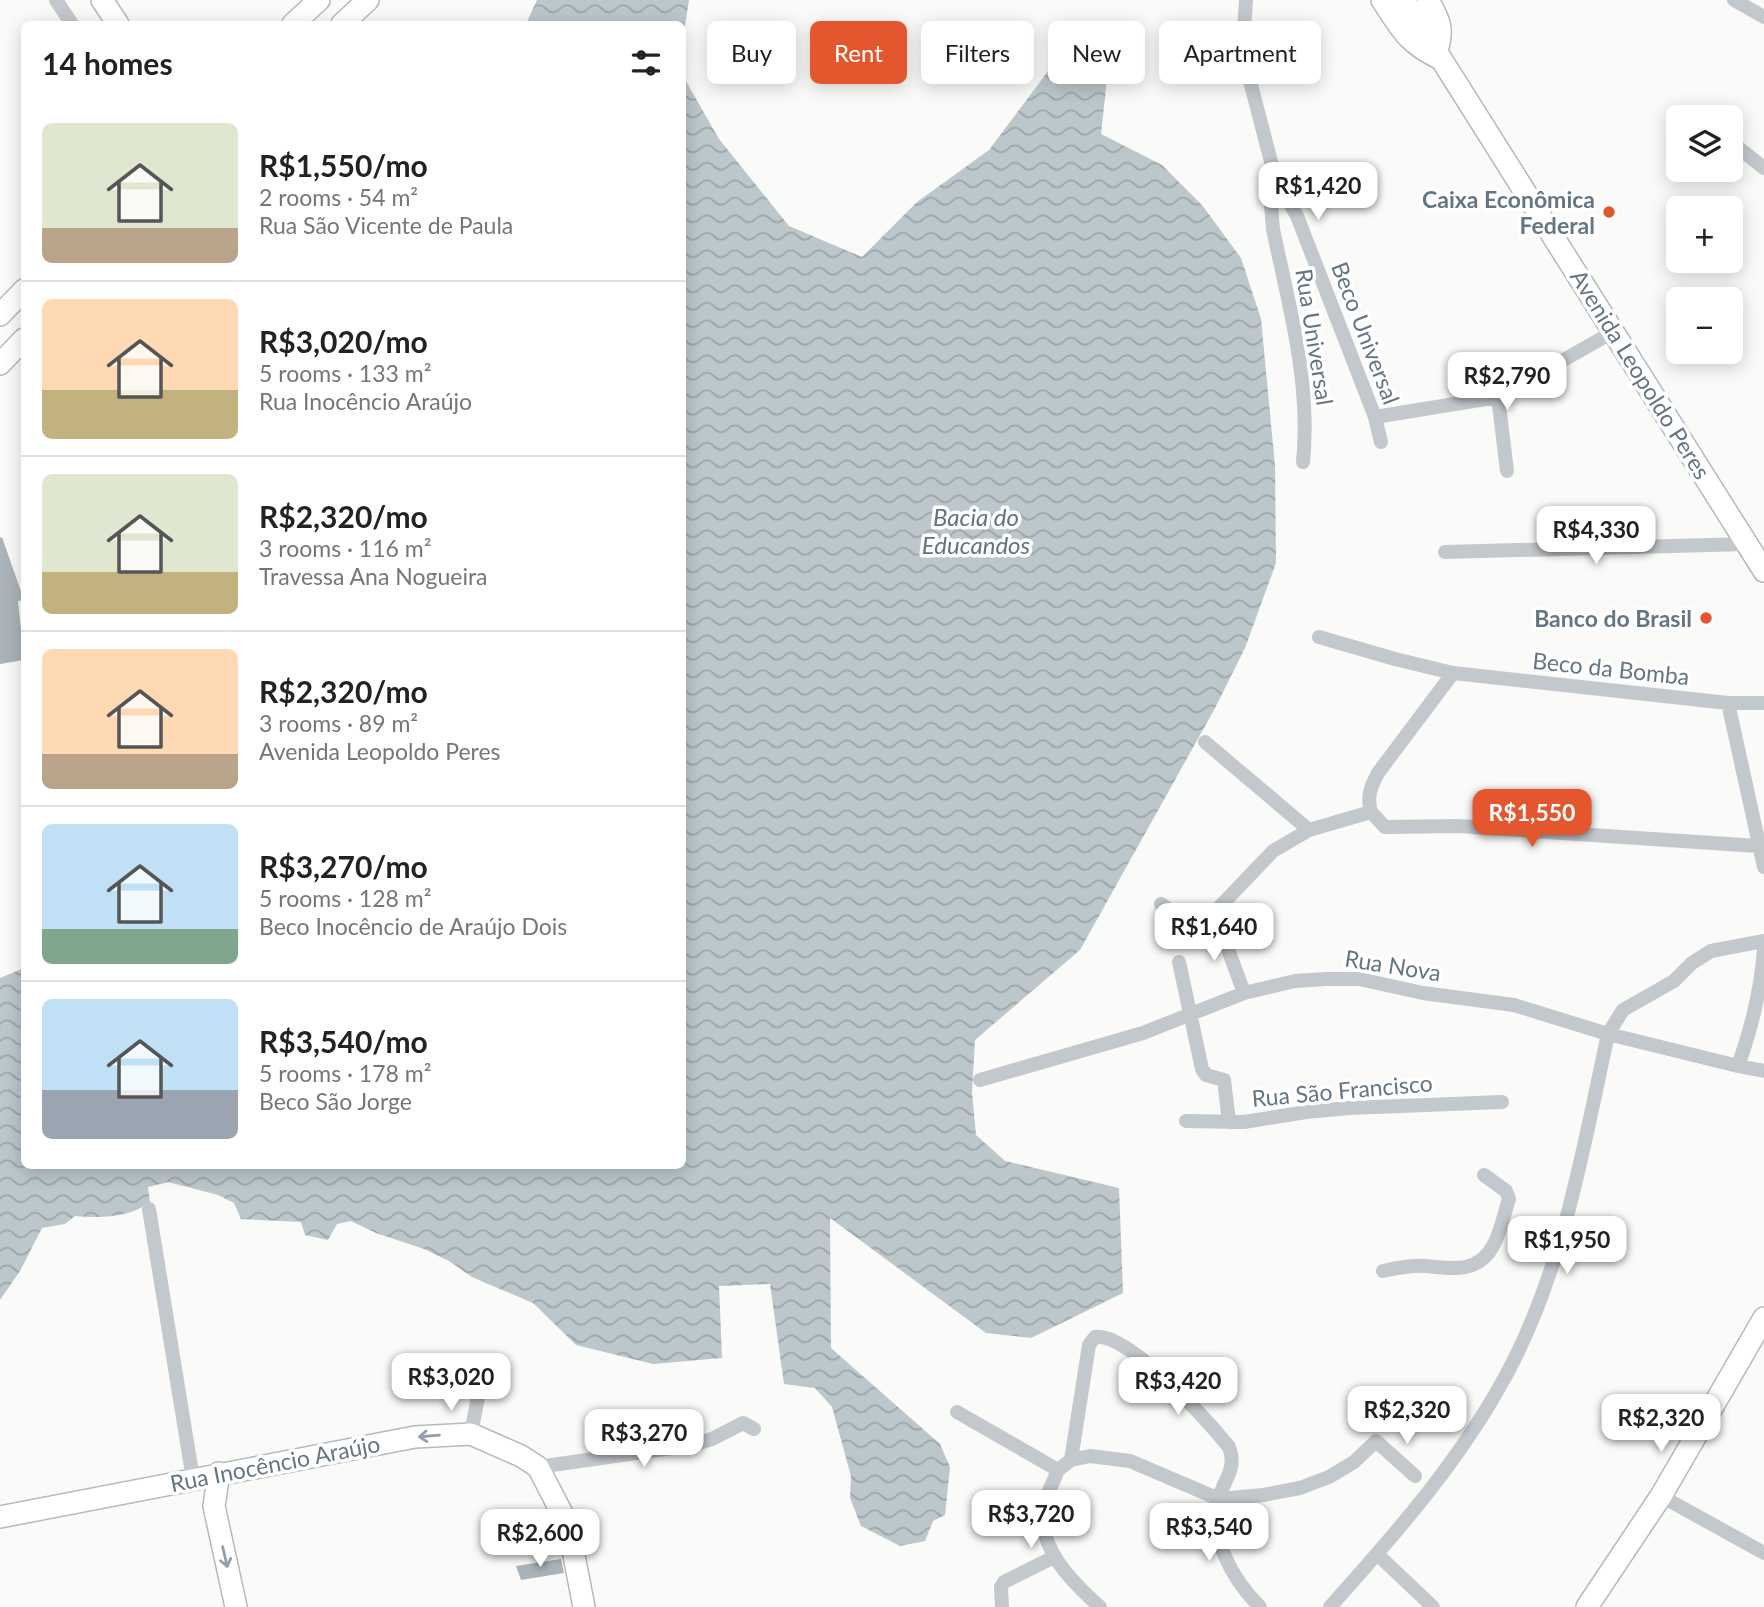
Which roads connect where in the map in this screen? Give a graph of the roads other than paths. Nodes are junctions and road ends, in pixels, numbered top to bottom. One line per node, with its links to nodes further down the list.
1 (56, 0): 11 (street)
2 (102, 0): 12 (street)
3 (319, 0): 13 (street)
4 (368, 0): 14 (street)
5 (1246, 0): 18 (street, Beco Universal)
6 (1382, 0): 15 (street)
7 (1404, 0): 15 (street, Avenida Leopoldo Peres)
8 (1428, 0): 15 (street)
9 (1734, 0): 10 (street)
10 (1764, 17)
11 (70, 21)
12 (116, 21)
13 (296, 21)
14 (345, 21)
15 (1440, 56): 21 (street, Avenida Leopoldo Peres)
16 (1743, 152): 17 (street)
17 (1764, 169)
18 (1275, 177): 25 (street, Beco Universal); 27 (street, Rua Universal)
19 (21, 293): 20 (street)
20 (0, 315)
21 (1613, 332): 24 (street); 29 (street, Avenida Leopoldo Peres)
22 (21, 342): 23 (street)
23 (0, 364)
24 (1498, 397): 25 (street); 28 (street)
25 (1375, 417): 26 (street, Beco Universal)
26 (1381, 442)
27 (1303, 462)
28 (1507, 471)
29 (1754, 545): 30 (street); 31 (street, Avenida Leopoldo Peres)
30 (1445, 552)
31 (1764, 571)
32 (1319, 637): 33 (street, Beco da Bomba)
33 (1453, 673): 34 (street, Beco da Bomba); 37 (street)
34 (1728, 703): 35 (street, Beco da Bomba); 39 (street)
35 (1764, 703)
36 (1205, 742): 38 (street)
37 (1371, 813): 38 (street); 39 (street)
38 (1309, 830): 42 (street)
39 (1758, 846): 40 (street)
40 (1764, 867)
41 (1161, 904): 42 (street)
42 (1209, 918): 46 (street)
43 (1764, 941): 48 (street)
44 (1764, 949): 49 (street)
45 (1179, 962): 47 (street)
46 (1244, 993): 47 (street, Rua Nova); 48 (street, Rua Nova)
47 (1191, 1014): 51 (street, Rua Nova); 54 (street)
48 (1608, 1034): 49 (street, Rua Nova); 74 (street)
49 (1738, 1066): 50 (street, Rua Nova)
50 (1764, 1071)
51 (980, 1080)
52 (1502, 1102): 54 (street, Rua São Francisco)
53 (1186, 1121): 54 (street, Rua São Francisco)
54 (1229, 1122)
55 (1483, 1175): 57 (street)
56 (149, 1209): 68 (street)
57 (1383, 1271)
58 (1764, 1318): 69 (street)
59 (488, 1368): 62 (street)
60 (957, 1412): 65 (street)
61 (754, 1429): 64 (street)
62 (471, 1434): 64 (street, Rua Inocêncio Araújo); 66 (street, Rua Inocêncio Araújo, one-way to 66)
63 (1071, 1460): 65 (street); 70 (street); 70 (street)
64 (538, 1467): 77 (street)
65 (1058, 1469): 75 (street)
66 (219, 1473): 68 (street, Rua Inocêncio Araújo); 71 (street)
67 (1415, 1476): 70 (street)
68 (193, 1479): 71 (street); 72 (street, Rua Inocêncio Araújo)
69 (1661, 1496): 73 (street); 83 (street)
70 (1219, 1499): 80 (street)
71 (214, 1506): 76 (street, one-way to 76)
72 (0, 1517)
73 (1764, 1553)
74 (1377, 1554): 81 (street); 82 (street)
75 (1054, 1557): 78 (street); 79 (street)
76 (236, 1607)
77 (584, 1607)
78 (1002, 1607)
79 (1100, 1607)
80 (1259, 1607)
81 (1330, 1607)
82 (1433, 1607)
83 (1587, 1607)

